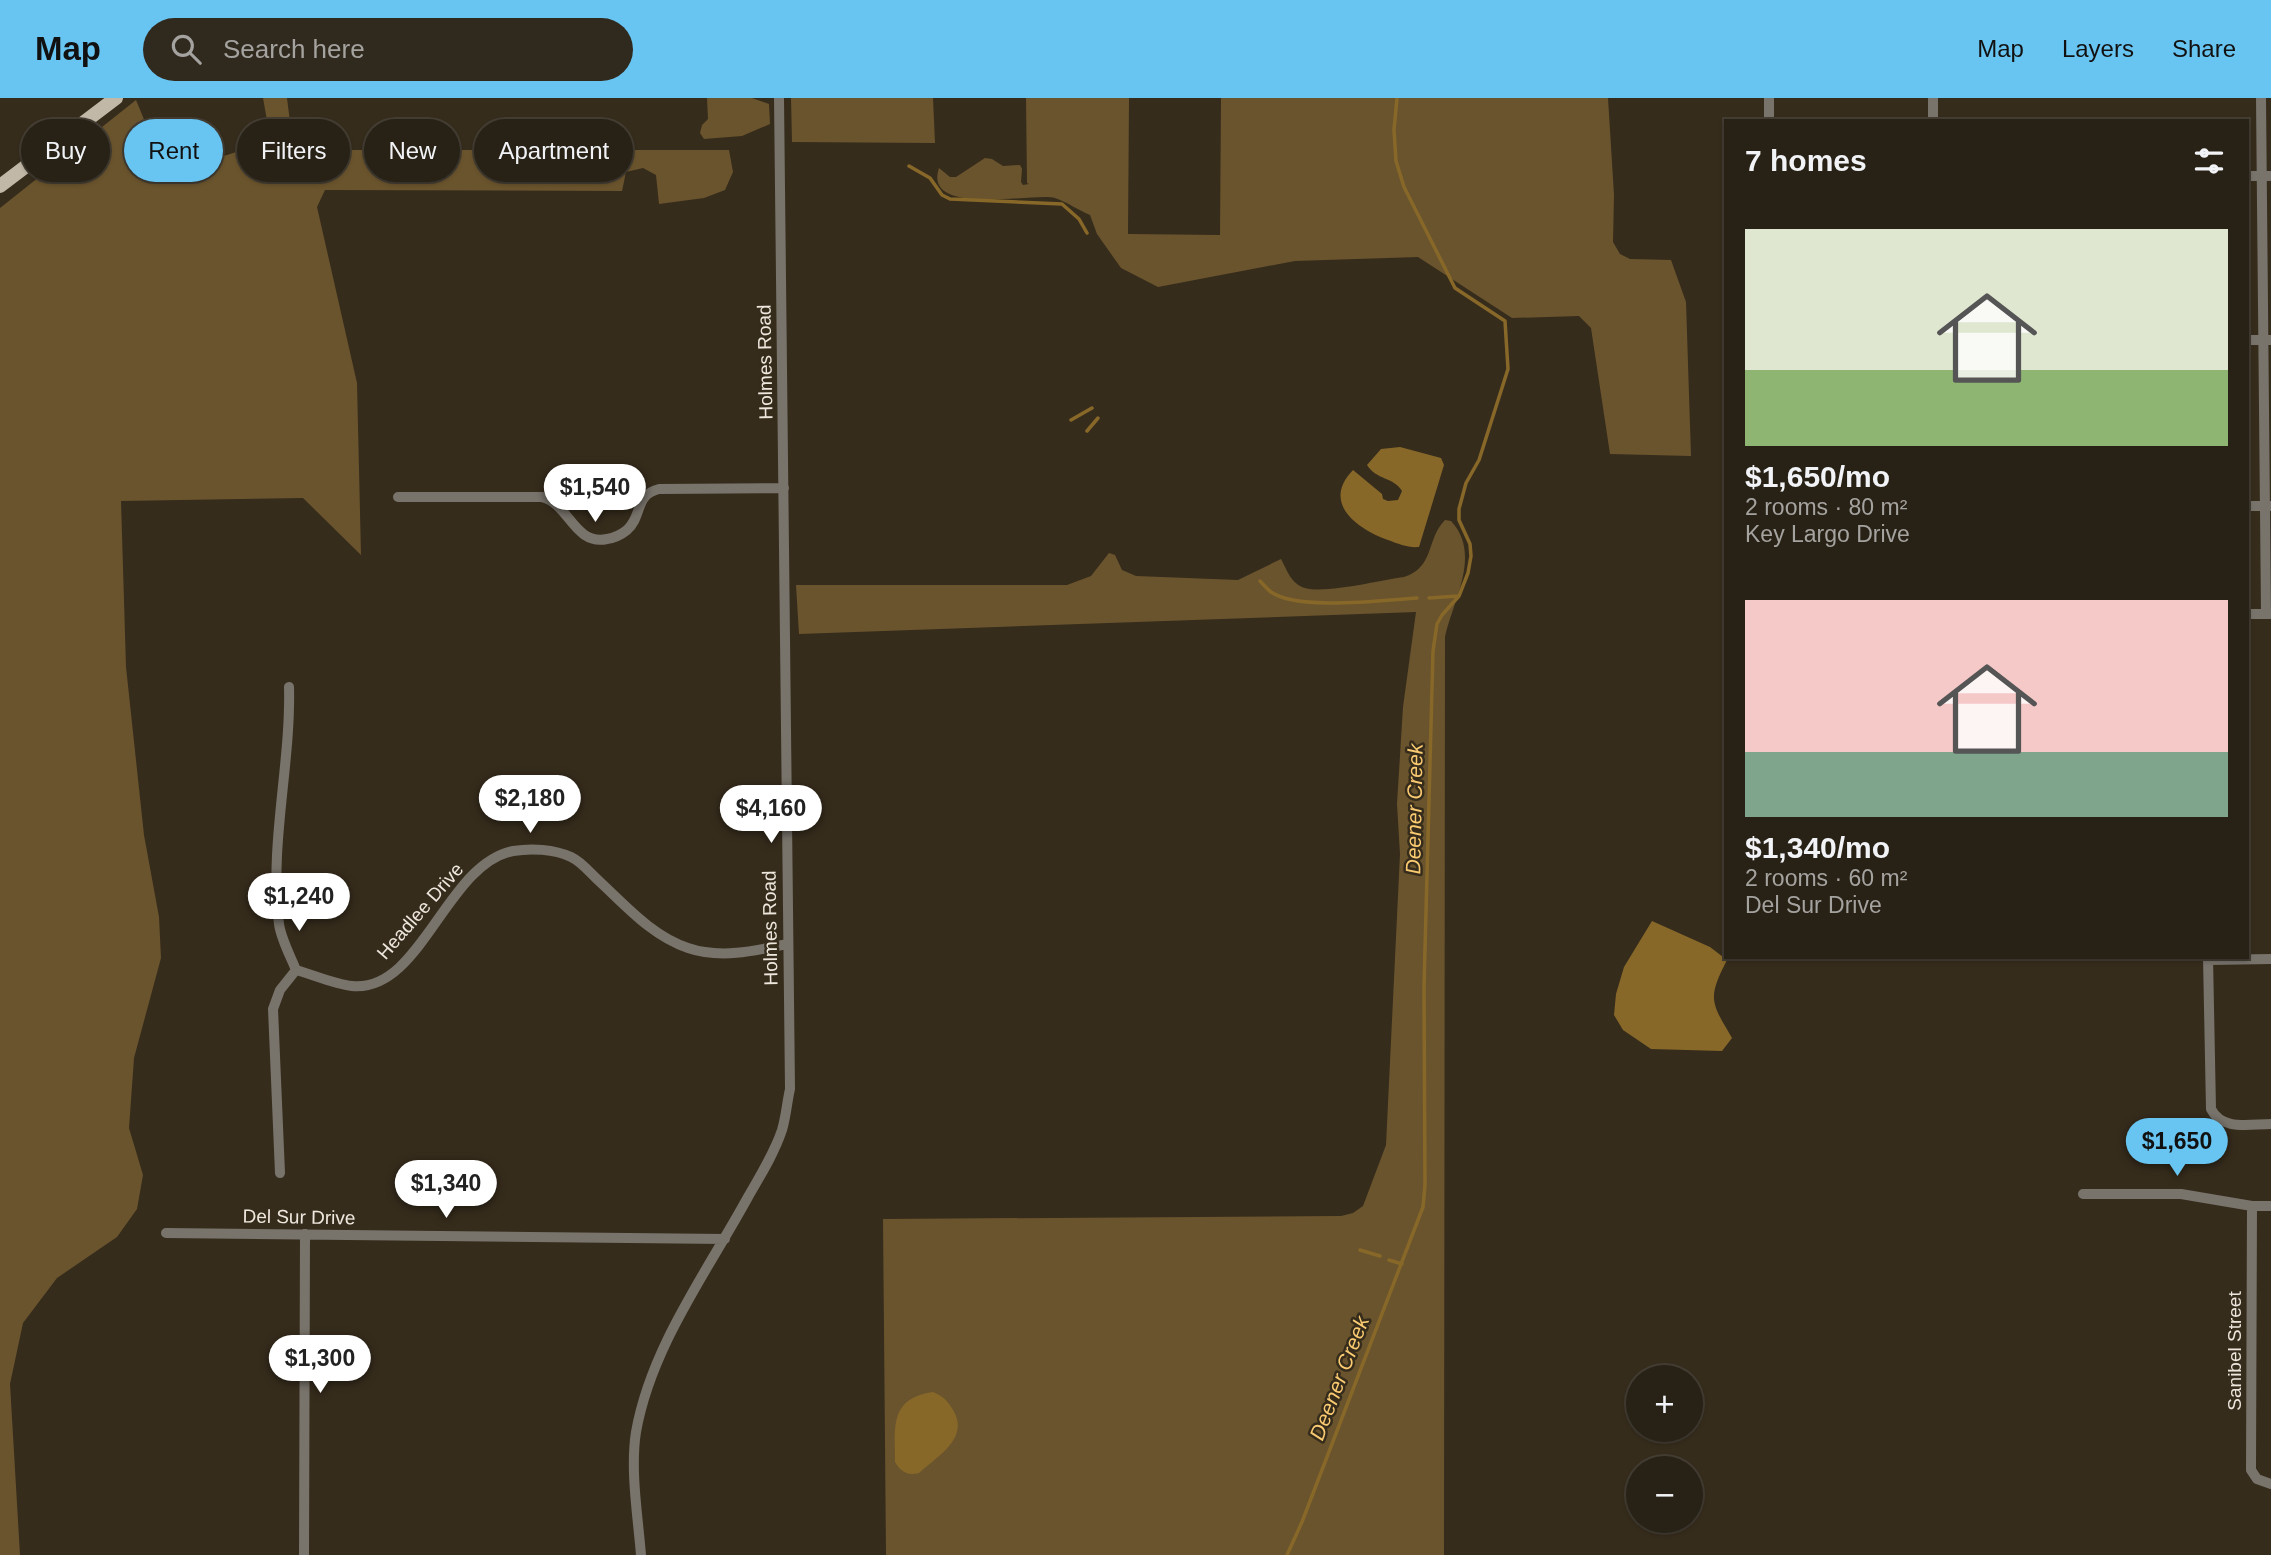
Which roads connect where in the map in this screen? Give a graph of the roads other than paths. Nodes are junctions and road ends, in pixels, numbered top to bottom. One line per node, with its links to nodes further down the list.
1 (116, 98): 9 (main road)
2 (779, 98): 12 (street, Holmes Road)
3 (1769, 98): 6 (street)
4 (1933, 98): 7 (street)
5 (2261, 98): 8 (street)
6 (1769, 119)
7 (1933, 119)
8 (2266, 176): 11 (street)
9 (0, 186)
10 (2249, 340): 11 (street)
11 (2267, 340): 15 (street)
12 (784, 488): 13 (street); 19 (street, Holmes Road)
13 (398, 497)
14 (2249, 506): 15 (street)
15 (2268, 506): 17 (street)
16 (2249, 614): 17 (street)
17 (2268, 614)
18 (289, 687): 22 (street)
19 (787, 944): 22 (street, Headlee Drive); 30 (street, Holmes Road)
20 (2208, 959): 21 (street); 23 (street)
21 (2271, 959)
22 (296, 970): 24 (street)
23 (2271, 1124)
24 (280, 1173)
25 (2083, 1194): 26 (street)
26 (2252, 1206): 27 (street); 31 (street, Sanibel Street)
27 (2271, 1206)
28 (166, 1233): 29 (street, Del Sur Drive)
29 (305, 1234): 30 (street, Del Sur Drive); 32 (street)
30 (725, 1239): 33 (street, Holmes Road)
31 (2271, 1484)
32 (304, 1555)
33 (641, 1555)

